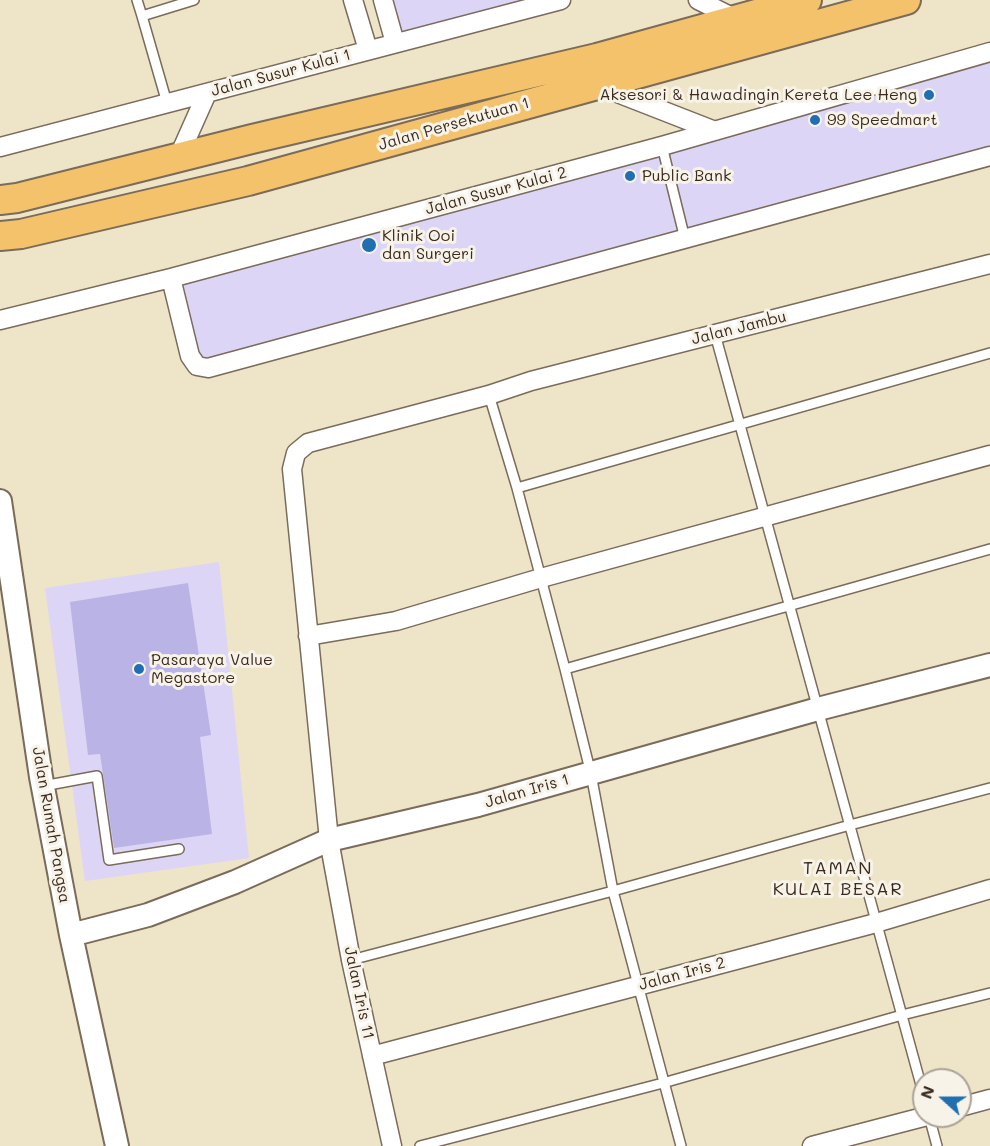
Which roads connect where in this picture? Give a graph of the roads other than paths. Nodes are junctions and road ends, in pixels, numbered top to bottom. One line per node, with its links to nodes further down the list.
1 (137, 0): 9 (lane)
2 (194, 0): 9 (lane)
3 (353, 0): 12 (street)
4 (382, 0): 11 (street)
5 (561, 0): 11 (street, Jalan Susur Kulai 1)
6 (698, 0): 10 (street)
7 (807, 0): 10 (highway, Jalan Persekutuan 1)
8 (906, 0): 14 (highway, Jalan Persekutuan 1)
9 (142, 16): 16 (lane)
10 (736, 20): 21 (highway, Jalan Persekutuan 1)
11 (396, 43): 12 (street, Jalan Susur Kulai 1)
12 (368, 50): 15 (street, Jalan Susur Kulai 1)
13 (990, 52): 17 (street, Jalan Susur Kulai 2)
14 (595, 84): 17 (street); 23 (highway, Jalan Persekutuan 1)
15 (207, 93): 16 (street, Jalan Susur Kulai 1); 21 (street)
16 (167, 103): 19 (street, Jalan Susur Kulai 1)
17 (715, 131): 18 (street, Jalan Susur Kulai 2)
18 (662, 146): 24 (lane); 26 (street, Jalan Susur Kulai 2)
19 (0, 147)
20 (990, 156): 24 (street)
21 (178, 158): 22 (highway, Jalan Persekutuan 1)
22 (0, 200)
23 (7, 239)
24 (685, 239): 26 (street)
25 (990, 264): 28 (street, Jalan Jambu)
26 (171, 278): 27 (street, Jalan Susur Kulai 2)
27 (0, 320)
28 (715, 334): 30 (street, Jalan Jambu); 31 (lane)
29 (990, 353): 31 (lane)
30 (489, 395): 33 (lane); 39 (street, Jalan Jambu)
31 (740, 424): 33 (lane); 35 (lane)
32 (990, 455): 35 (street)
33 (517, 489): 37 (lane)
34 (0, 501): 44 (street, Jalan Rumah Pangsa)
35 (764, 515): 37 (street); 38 (lane)
36 (990, 549): 38 (lane)
37 (541, 578): 39 (street); 41 (lane)
38 (790, 606): 41 (lane); 42 (lane)
39 (308, 636): 47 (street, Jalan Iris 11)
40 (990, 664): 42 (street, Jalan Iris 1)
41 (565, 669): 43 (lane)
42 (818, 709): 43 (street, Jalan Iris 1); 46 (lane)
43 (591, 774): 47 (street, Jalan Iris 1); 50 (lane)
44 (43, 786): 48 (lane); 52 (street, Jalan Rumah Pangsa)
45 (990, 788): 46 (lane)
46 (850, 825): 50 (lane); 51 (lane)
47 (329, 840): 52 (street, Jalan Iris 1); 53 (street, Jalan Iris 11)
48 (179, 849)
49 (990, 890): 51 (street, Jalan Iris 2)
50 (613, 891): 53 (lane); 54 (lane)
51 (876, 923): 54 (street, Jalan Iris 2); 56 (lane)
52 (71, 934): 64 (street, Jalan Rumah Pangsa)
53 (351, 960): 57 (street, Jalan Iris 11)
54 (640, 986): 57 (street, Jalan Iris 2); 59 (lane)
55 (990, 993): 56 (lane)
56 (902, 1015): 58 (lane); 59 (lane)
57 (372, 1056): 65 (street, Jalan Iris 11)
58 (916, 1068)
59 (663, 1083): 66 (lane); 67 (lane)
60 (990, 1099): 61 (street)
61 (972, 1104)
62 (912, 1120): 68 (street)
63 (932, 1128): 69 (lane)
64 (117, 1146)
65 (392, 1146)
66 (420, 1146)
67 (681, 1146)
68 (812, 1146)
69 (937, 1146)

